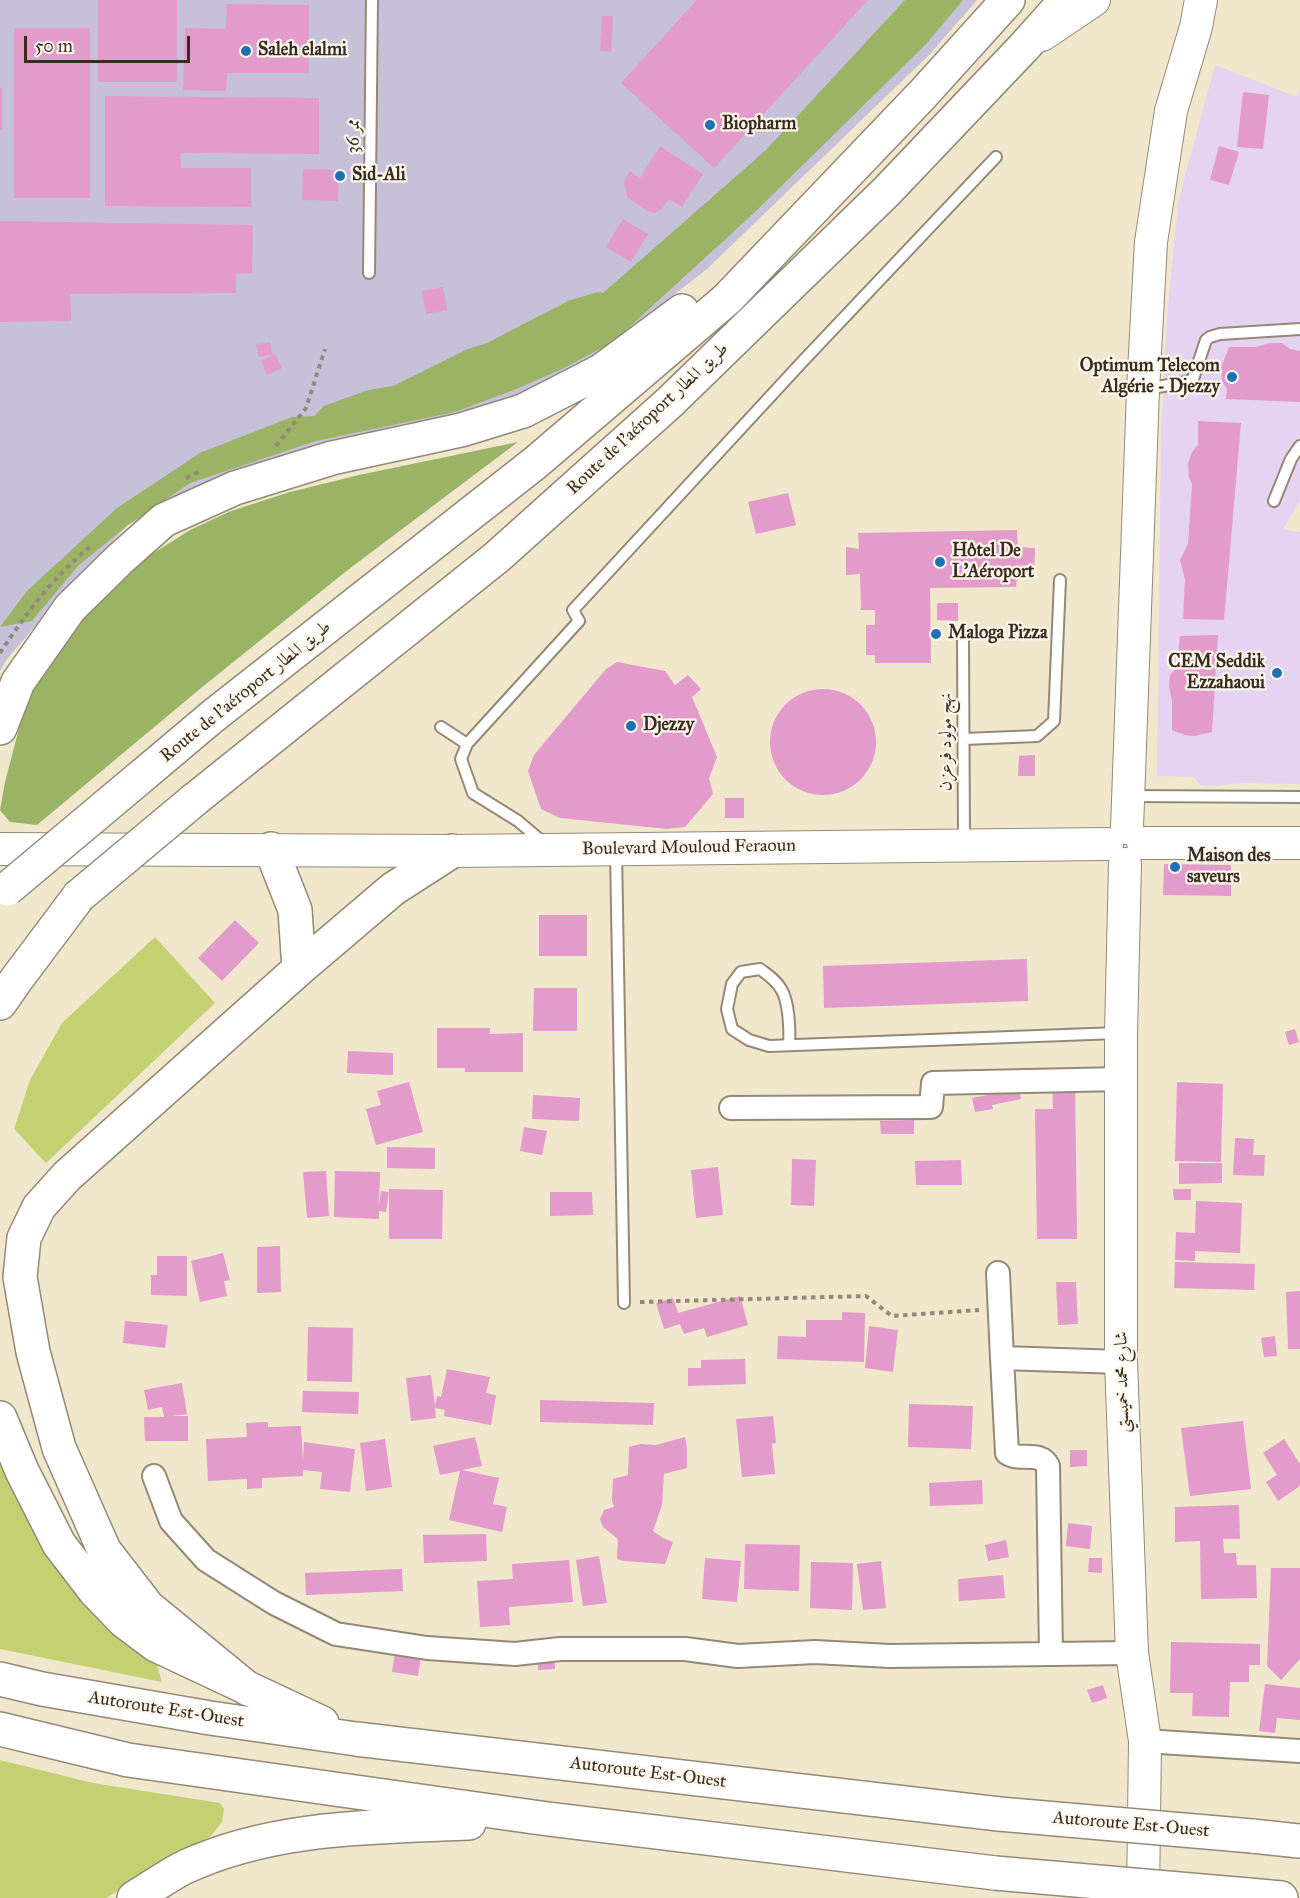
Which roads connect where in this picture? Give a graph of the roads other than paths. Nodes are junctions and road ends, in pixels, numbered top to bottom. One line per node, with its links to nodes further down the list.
1 (372, 0): 9 (lane, ممر 36)
2 (1008, 0): 7 (highway, Route de l'aéroport طريق المطار)
3 (1066, 0): 6 (highway, Route de l'aéroport طريق المطار)
4 (1094, 0): 6 (main road)
5 (1197, 9): 11 (main road, شارع محمد خميستي)
6 (1024, 47): 31 (highway, Route de l'aéroport طريق المطار, bridge)
7 (922, 95): 17 (highway); 30 (highway, Route de l'aéroport طريق المطار, bridge)
8 (996, 157): 19 (lane)
9 (369, 273)
10 (1300, 329): 11 (lane)
11 (1143, 390): 20 (main road, شارع محمد خميستي)
12 (1300, 446): 13 (lane)
13 (1274, 501)
14 (1060, 580): 18 (lane)
15 (963, 638): 18 (lane, نهج مولود فرعزن)
16 (441, 727): 19 (lane)
17 (0, 728)
18 (964, 739): 23 (lane, نهج مولود فرعزن)
19 (467, 744): 28 (lane)
20 (1128, 796): 21 (lane); 24 (main road, شارع محمد خميستي)
21 (1300, 797)
22 (1300, 843): 24 (main road, Boulevard Mouloud Feraoun)
23 (964, 845): 24 (main road, Boulevard Mouloud Feraoun); 27 (main road, Boulevard Mouloud Feraoun)
24 (1126, 845): 35 (main road, شارع محمد خميستي)
25 (0, 849): 26 (main road, Boulevard Mouloud Feraoun)
26 (271, 849): 29 (main road, Boulevard Mouloud Feraoun); 33 (highway)
27 (615, 849): 28 (main road, Boulevard Mouloud Feraoun); 40 (lane)
28 (552, 850): 29 (main road, Boulevard Mouloud Feraoun)
29 (452, 852): 33 (highway)
30 (3, 892)
31 (79, 896): 32 (highway); 34 (highway)
32 (0, 966)
33 (299, 969): 48 (highway)
34 (0, 1003)
35 (1121, 1033): 36 (lane); 37 (main road, شارع محمد خميستي)
36 (789, 1045): 36 (lane)
37 (1121, 1079): 38 (street); 42 (main road, شارع محمد خميستي)
38 (730, 1108)
39 (998, 1273): 41 (street)
40 (624, 1303)
41 (1002, 1358): 42 (street); 46 (street)
42 (1121, 1362): 45 (main road, شارع محمد خميستي)
43 (0, 1418): 48 (highway)
44 (154, 1476): 46 (street)
45 (1132, 1653): 46 (street); 51 (main road, شارع محمد خميستي)
46 (1051, 1654)
47 (0, 1679): 50 (highway, Autoroute Est-Ouest)
48 (248, 1689): 50 (highway)
49 (0, 1729): 53 (highway)
50 (356, 1739): 54 (highway, Autoroute Est-Ouest, bridge)
51 (1145, 1741): 52 (street); 56 (main road, شارع محمد خميستي)
52 (1300, 1751)
53 (548, 1819): 55 (highway); 57 (highway, bridge)
54 (1300, 1841)
55 (134, 1898)
56 (1143, 1898)
57 (1281, 1898)

